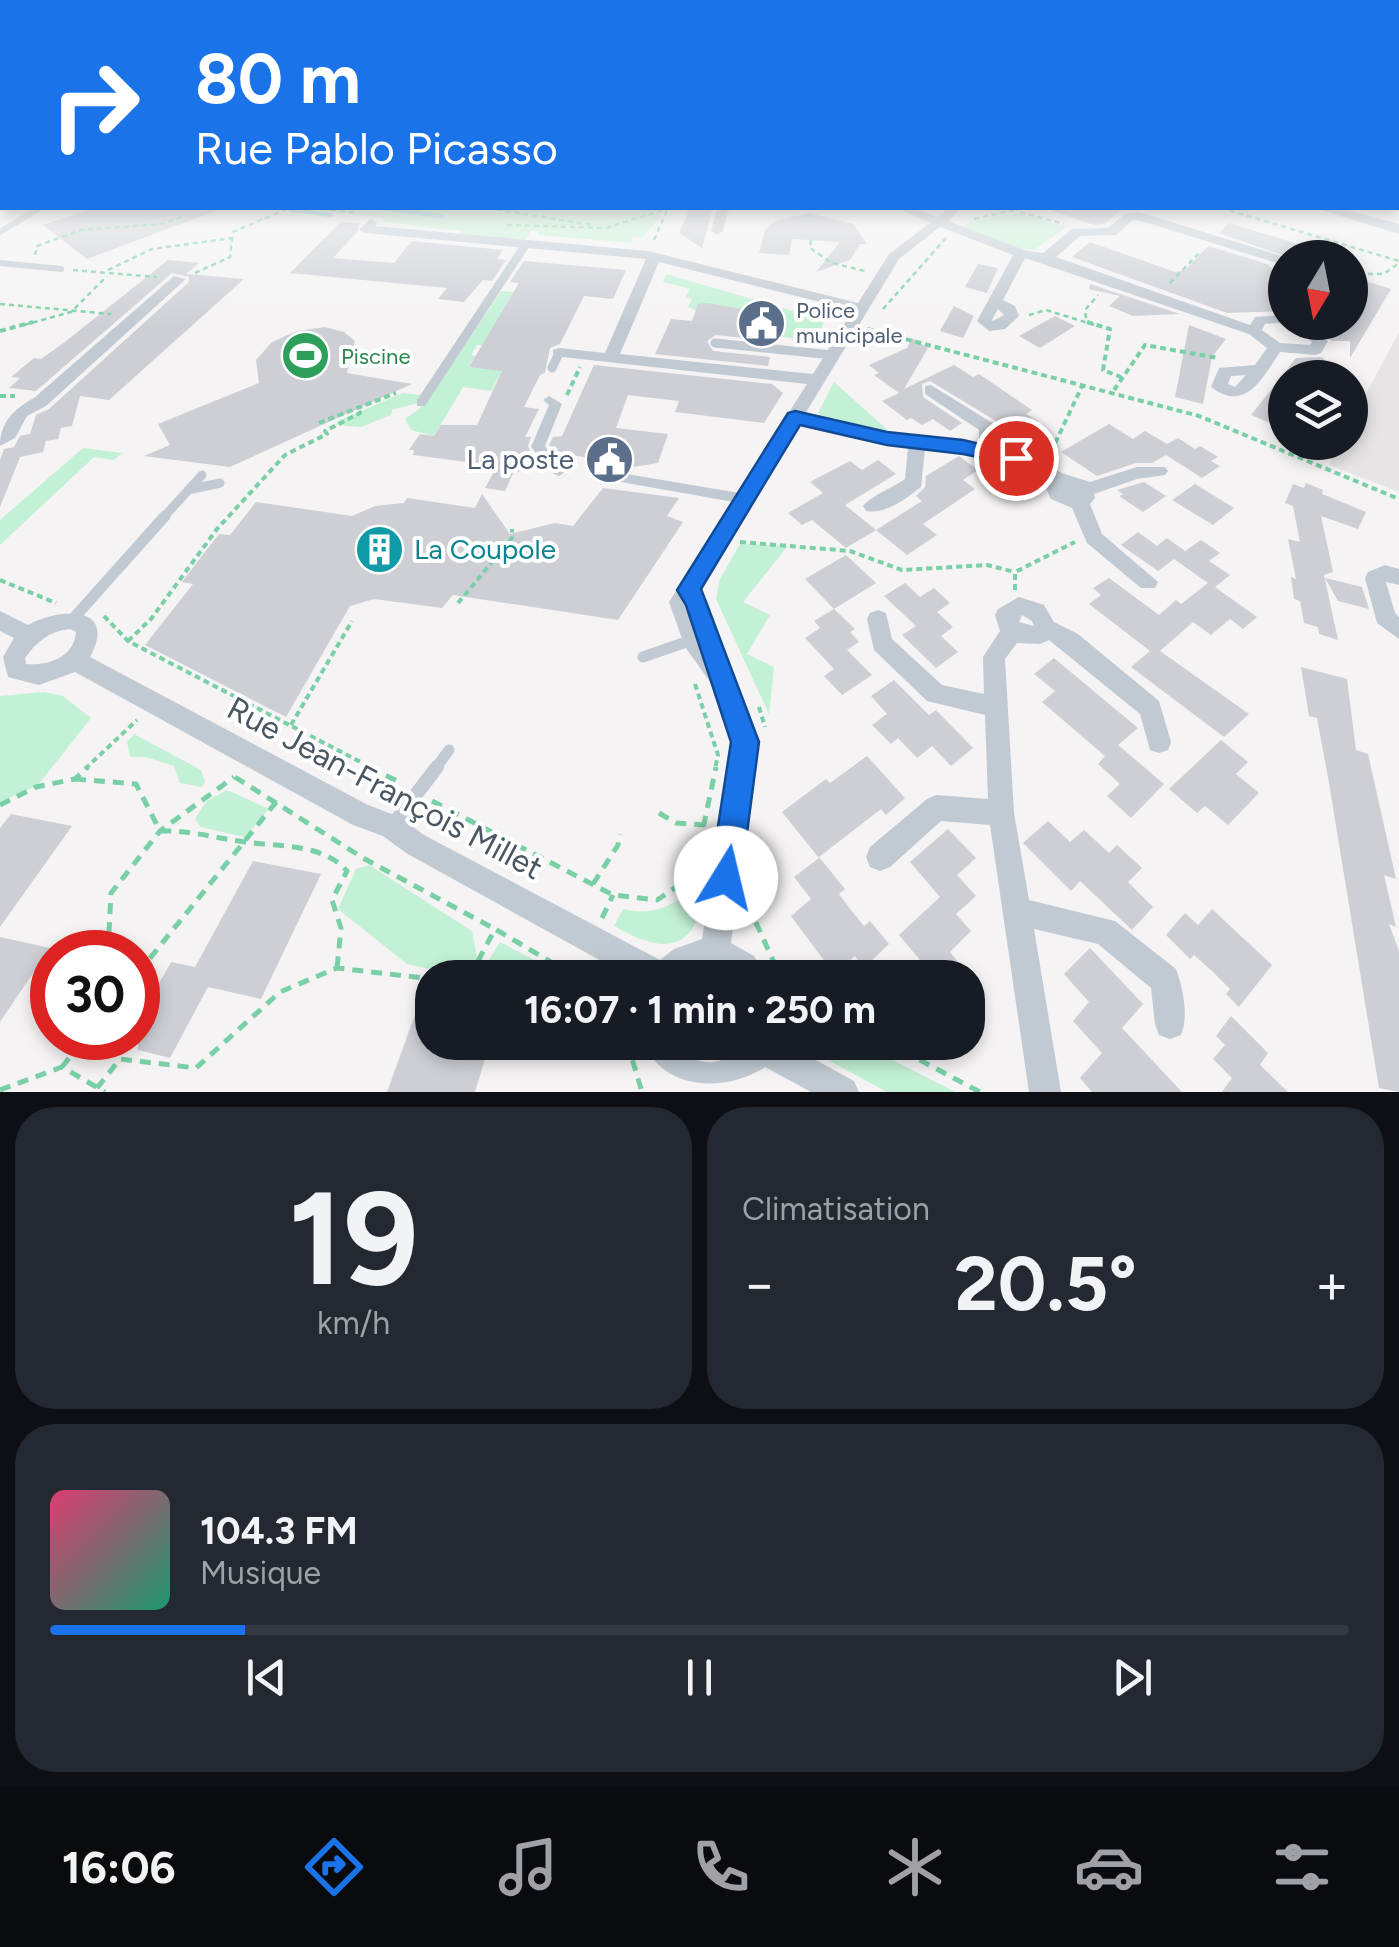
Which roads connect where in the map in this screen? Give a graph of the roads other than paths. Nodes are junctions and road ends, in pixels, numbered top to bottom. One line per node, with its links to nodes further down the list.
1 (366, 225): 8 (street)
2 (718, 225): 7 (street)
3 (930, 225): 17 (street)
4 (949, 225): 10 (street)
5 (1119, 225): 12 (street)
6 (1170, 225): 11 (street)
7 (717, 231)
8 (526, 244): 9 (street); 30 (street)
9 (654, 250): 17 (street); 24 (street)
10 (1021, 253): 12 (street); 16 (street)
11 (1268, 256)
12 (1046, 258): 19 (street)
13 (0, 260): 14 (lane)
14 (60, 269)
15 (179, 279): 32 (street)
16 (996, 302): 16 (street)
17 (861, 308): 23 (street)
18 (1268, 320): 19 (street)
19 (1254, 331): 22 (street)
20 (1319, 340): 22 (street)
21 (714, 343): 23 (lane)
22 (1276, 347): 26 (street)
23 (832, 355): 27 (street)
24 (610, 358): 25 (street); 27 (street)
25 (556, 360)
26 (1225, 371)
27 (818, 380): 31 (street)
28 (930, 390): 34 (street)
29 (552, 402): 35 (street)
30 (421, 404)
31 (795, 417): 33 (street); 42 (street)
32 (0, 440)
33 (917, 442): 34 (street); 43 (street)
34 (988, 452): 41 (street)
35 (558, 471)
36 (1158, 471): 41 (street)
37 (202, 474): 40 (lane)
38 (609, 476): 42 (street)
39 (220, 482): 40 (lane)
40 (188, 490): 47 (lane)
41 (1083, 495): 45 (street)
42 (745, 498): 46 (street)
43 (873, 506)
44 (1399, 576): 50 (street)
45 (1148, 582)
46 (688, 590): 52 (street); 56 (street)
47 (72, 612): 51 (street); 54 (street)
48 (878, 619): 57 (street)
49 (0, 620): 51 (street)
50 (1399, 630)
51 (29, 636): 55 (street)
52 (686, 643): 53 (lane); 56 (street)
53 (643, 657)
54 (74, 660): 55 (street); 61 (street, Rue Jean-François Millet)
55 (7, 667)
56 (723, 683): 64 (street)
57 (995, 708): 58 (street); 60 (street)
58 (1159, 742)
59 (449, 750): 61 (lane)
60 (1001, 814): 62 (street); 63 (street)
61 (391, 826): 65 (street, Rue Jean-François Millet)
62 (880, 857)
63 (1015, 911): 68 (street); 74 (street)
64 (715, 951): 66 (street); 67 (street)
65 (630, 960)
66 (682, 960)
67 (735, 960)
68 (1170, 1024)
69 (670, 1060): 72 (street)
70 (752, 1060): 72 (street)
71 (787, 1060): 73 (street)
72 (710, 1087)
73 (843, 1092)
74 (1045, 1092)

